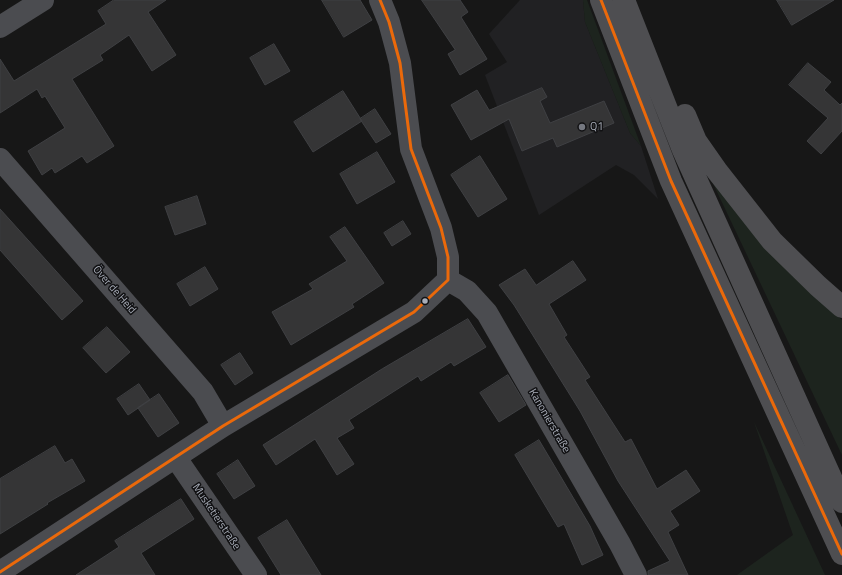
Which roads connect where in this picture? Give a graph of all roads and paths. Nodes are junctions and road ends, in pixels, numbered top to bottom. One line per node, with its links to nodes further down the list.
1 (43, 0): 5 (street)
2 (380, 0): 7 (street)
3 (601, 0): 12 (highway)
4 (625, 0): 8 (highway); 11 (highway)
5 (0, 27)
6 (0, 159): 9 (street, Över de Heid)
7 (448, 280): 9 (street); 15 (street, Kanonierstraße)
8 (842, 308)
9 (223, 426): 10 (street)
10 (176, 458): 13 (street); 14 (street, Musketierstraße)
11 (842, 502)
12 (842, 554)
13 (0, 572)
14 (256, 575)
15 (636, 575)

